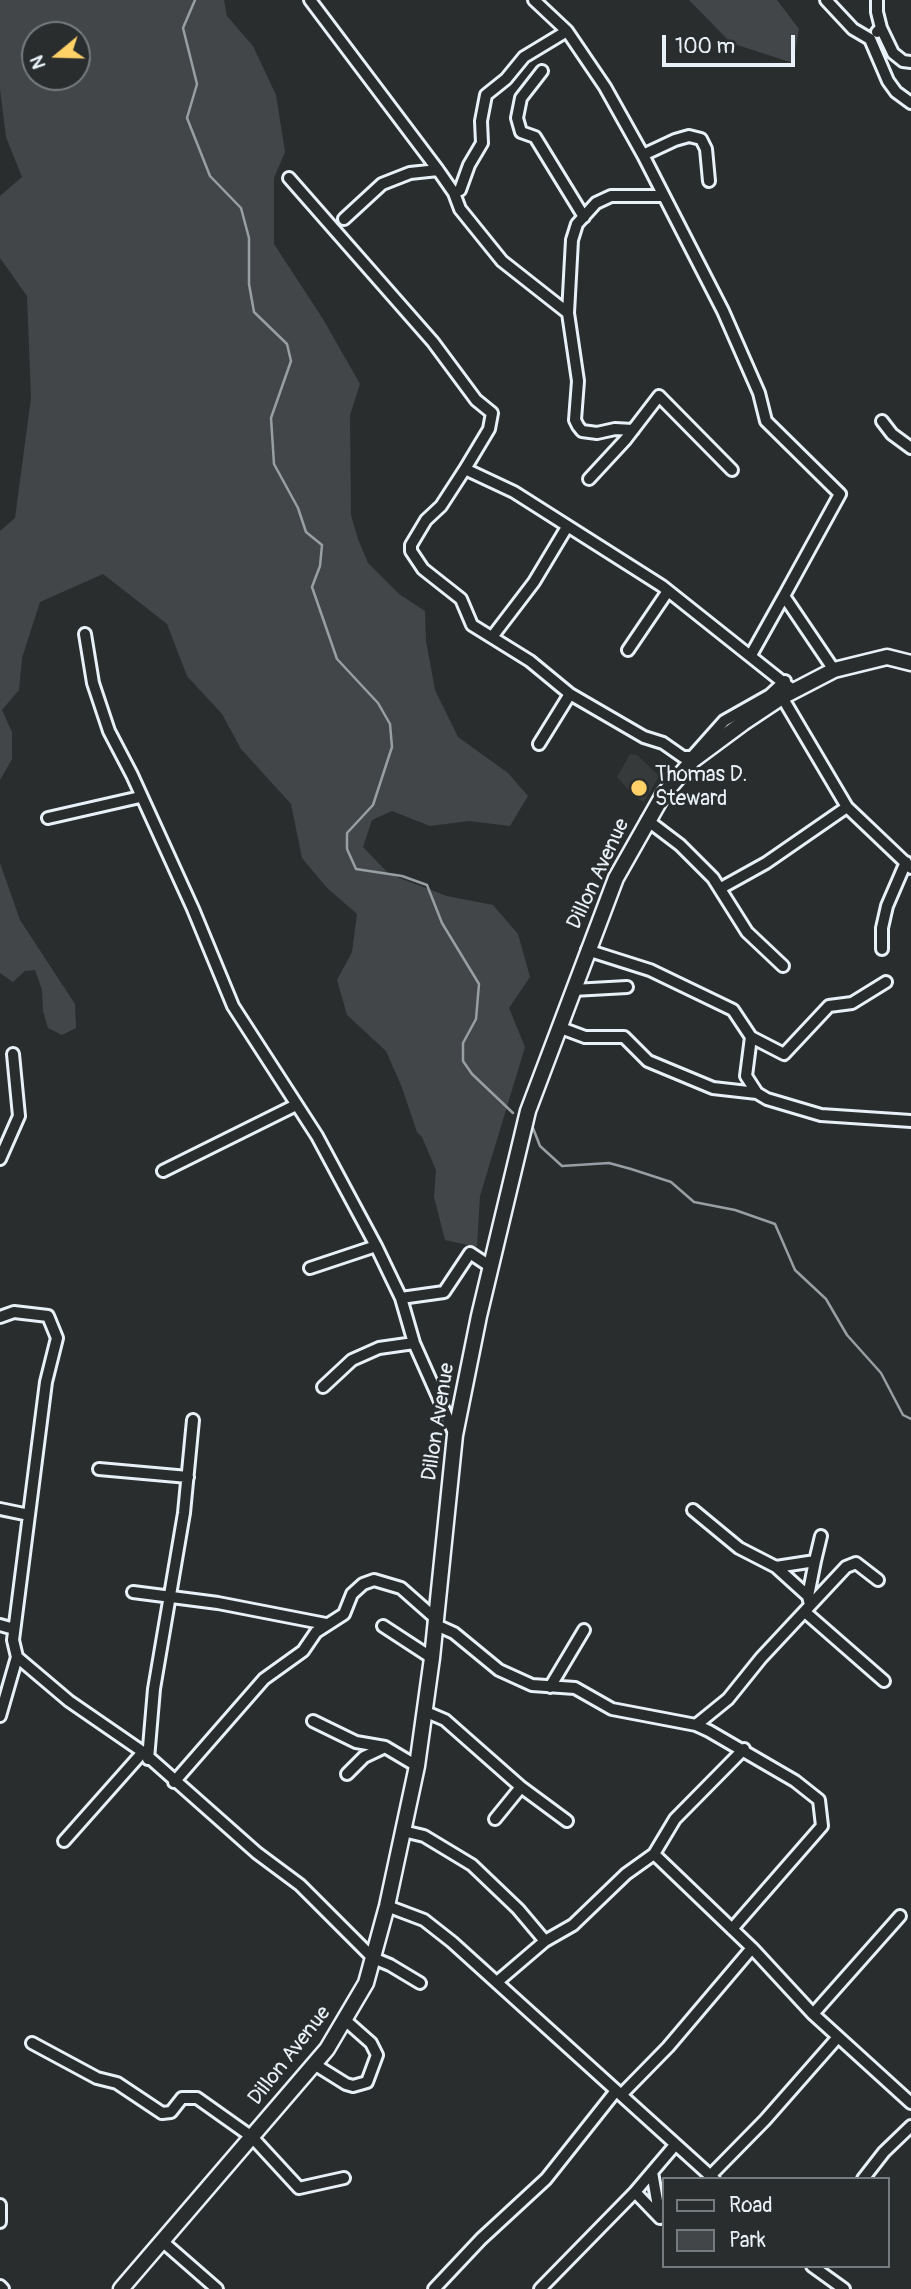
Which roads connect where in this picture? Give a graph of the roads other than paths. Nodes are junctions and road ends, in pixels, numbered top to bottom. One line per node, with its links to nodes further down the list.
1 (310, 0): 12 (street)
2 (534, 0): 6 (street)
3 (826, 0): 7 (street)
4 (877, 1): 5 (street)
5 (881, 28): 7 (street); 8 (street)
6 (567, 31): 11 (street); 15 (street)
7 (870, 39): 10 (street)
8 (911, 62)
9 (542, 71): 17 (street)
10 (911, 103)
11 (643, 155): 14 (street); 16 (street)
12 (438, 170): 15 (street); 18 (street)
13 (289, 178): 23 (street)
14 (709, 181)
15 (454, 193): 19 (street)
16 (662, 196): 17 (street); 28 (street)
17 (584, 217): 19 (street)
18 (344, 219)
19 (568, 313): 21 (street)
20 (882, 421): 22 (street)
21 (633, 430): 24 (street); 25 (street)
22 (911, 448)
23 (465, 468): 26 (street); 30 (street)
24 (732, 470)
25 (589, 479)
26 (567, 527): 27 (street); 30 (street)
27 (668, 591): 31 (street); 32 (street)
28 (785, 596): 32 (street); 34 (street)
29 (85, 634): 38 (street)
30 (492, 637): 36 (street)
31 (628, 650)
32 (751, 654): 35 (street)
33 (911, 663): 34 (street, Dillon Avenue)
34 (834, 670): 35 (street, Dillon Avenue)
35 (787, 689): 36 (street); 39 (street); 41 (street, Dillon Avenue)
36 (570, 694): 37 (street)
37 (538, 744)
38 (140, 797): 40 (street); 54 (street)
39 (847, 807): 42 (street); 43 (street)
40 (48, 818)
41 (647, 820): 43 (street); 45 (street, Dillon Avenue)
42 (908, 865): 44 (street)
43 (721, 888): 46 (street)
44 (882, 949)
45 (587, 950): 49 (street, Dillon Avenue); 51 (street)
46 (783, 967)
47 (886, 982): 51 (street)
48 (627, 988): 49 (street)
49 (573, 990): 50 (street, Dillon Avenue)
50 (561, 1028): 53 (street); 60 (street, Dillon Avenue)
51 (751, 1037): 53 (street)
52 (13, 1054): 56 (street)
53 (757, 1093): 55 (street)
54 (296, 1105): 58 (street); 59 (street)
55 (911, 1121)
56 (4, 1145): 57 (street)
57 (0, 1159)
58 (163, 1171)
59 (376, 1246): 61 (street); 62 (street)
60 (492, 1267): 62 (street); 67 (street, Dillon Avenue)
61 (310, 1268)
62 (401, 1298): 64 (street)
63 (0, 1317): 72 (street)
64 (414, 1343): 65 (street); 67 (street)
65 (323, 1387)
66 (192, 1420): 69 (street)
67 (455, 1435): 80 (street, Dillon Avenue)
68 (99, 1469): 69 (street)
69 (188, 1477): 78 (street)
70 (0, 1509): 72 (street)
71 (693, 1510): 75 (street)
72 (29, 1515): 84 (street)
73 (821, 1536): 74 (street)
74 (815, 1561): 75 (street); 79 (street)
75 (776, 1567): 79 (street)
76 (878, 1580): 79 (street)
77 (134, 1592): 78 (street)
78 (170, 1598): 81 (street); 96 (street)
79 (808, 1605): 88 (street); 93 (street)
80 (434, 1621): 81 (street); 87 (street, Dillon Avenue); 89 (street)
81 (326, 1624): 99 (street)
82 (0, 1625): 84 (street)
83 (383, 1626): 87 (street)
84 (15, 1629): 86 (street)
85 (584, 1630): 89 (street)
86 (17, 1657): 91 (street); 96 (street)
87 (432, 1658): 90 (street, Dillon Avenue)
88 (884, 1681)
89 (550, 1686): 93 (street)
90 (425, 1710): 97 (street, Dillon Avenue); 100 (street)
91 (0, 1716)
92 (313, 1721): 94 (street)
93 (696, 1725): 95 (street)
94 (385, 1747): 97 (street); 98 (street)
95 (744, 1749): 105 (street); 108 (street)
96 (146, 1755): 99 (street); 104 (street)
97 (417, 1766): 103 (street, Dillon Avenue)
98 (347, 1774)
99 (174, 1782): 111 (street)
100 (520, 1787): 101 (street); 102 (street)
101 (495, 1819)
102 (567, 1821)
103 (403, 1831): 106 (street, Dillon Avenue); 109 (street)
104 (64, 1841)
105 (653, 1854): 108 (street); 109 (street)
106 (387, 1906): 111 (street, Dillon Avenue); 112 (street)
107 (900, 1916): 114 (street)
108 (732, 1929): 110 (street)
109 (545, 1941): 112 (street)
110 (752, 1948): 114 (street); 119 (street)
111 (373, 1958): 113 (street); 115 (street, Dillon Avenue)
112 (497, 1982): 119 (street)
113 (420, 1983)
114 (813, 2014): 116 (street)
115 (345, 2020): 118 (street, Dillon Avenue); 118 (street)
116 (838, 2037): 120 (street); 125 (street)
117 (33, 2043): 122 (street)
118 (314, 2064): 122 (street, Dillon Avenue)
119 (618, 2093): 123 (street); 136 (street)
120 (911, 2103)
121 (911, 2126): 126 (street)
122 (252, 2137): 127 (street); 132 (street, Dillon Avenue)
123 (675, 2145): 124 (street); 125 (street)
124 (652, 2172): 128 (street); 130 (street)
125 (712, 2177)
126 (864, 2177)
127 (344, 2178)
128 (635, 2192): 130 (street); 137 (street)
129 (0, 2205): 131 (street)
130 (662, 2220)
131 (0, 2222)
132 (162, 2241): 134 (street, Dillon Avenue); 135 (street)
133 (816, 2268): 138 (street)
134 (121, 2289)
135 (217, 2289)
136 (434, 2289)
137 (540, 2289)
138 (844, 2289)

